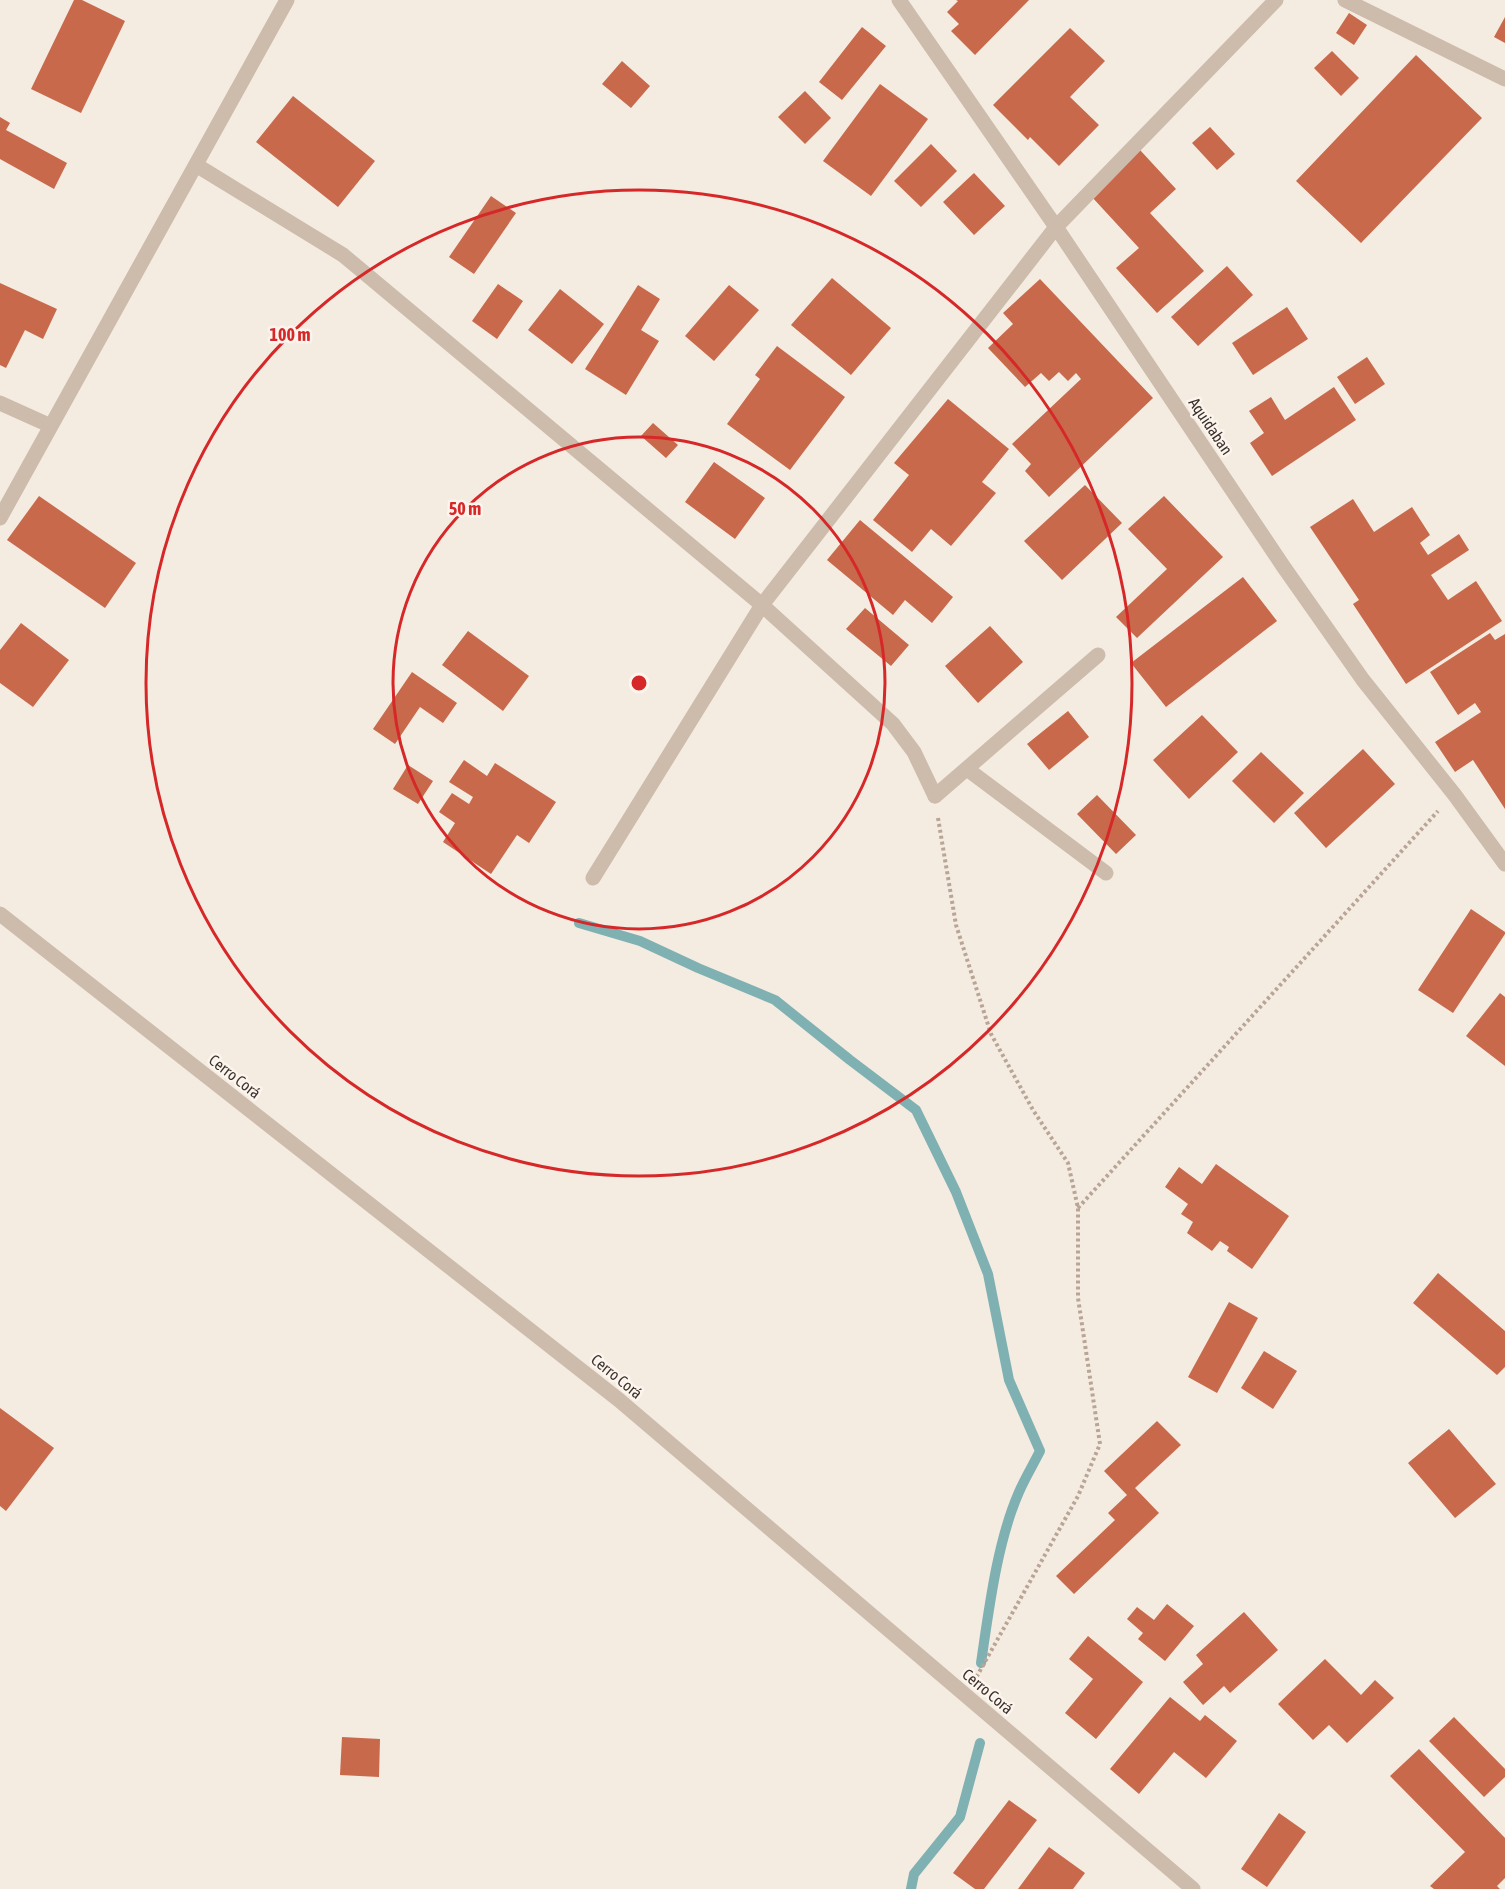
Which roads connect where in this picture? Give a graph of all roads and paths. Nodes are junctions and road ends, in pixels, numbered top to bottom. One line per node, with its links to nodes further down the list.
1 (287, 0): 6 (street)
2 (899, 0): 7 (street, Aquidaban)
3 (1276, 0): 7 (street)
4 (1345, 0): 5 (street)
5 (1505, 79)
6 (196, 165): 9 (street); 11 (street)
7 (1056, 228): 11 (street); 14 (street, Aquidaban)
8 (0, 403): 9 (street)
9 (51, 426): 10 (street)
10 (0, 518)
11 (762, 605): 15 (street); 18 (street)
12 (1098, 655): 13 (street)
13 (967, 769): 15 (street); 17 (street)
14 (1454, 794): 16 (street, Aquidaban); 20 (path)
15 (935, 796): 20 (path)
16 (1505, 864)
17 (1106, 873)
18 (593, 878)
19 (0, 914): 21 (street, Cerro Corá)
20 (1078, 1208): 21 (path)
21 (966, 1696): 22 (street, Cerro Corá)
22 (1193, 1889)

